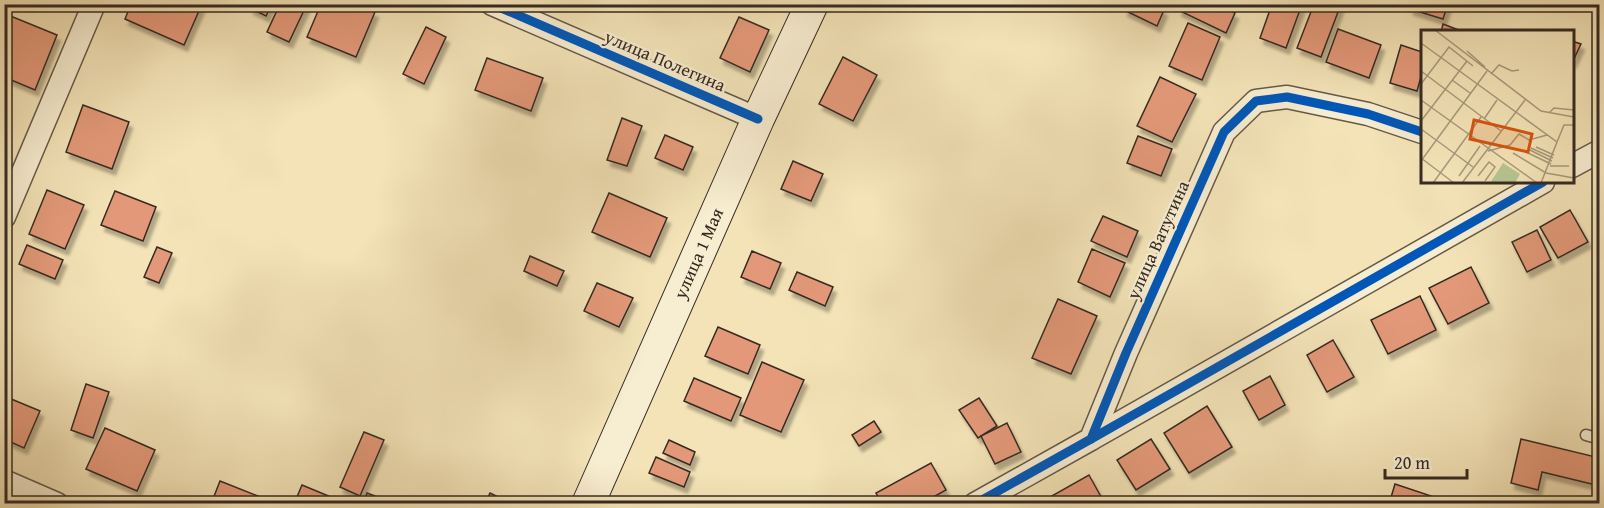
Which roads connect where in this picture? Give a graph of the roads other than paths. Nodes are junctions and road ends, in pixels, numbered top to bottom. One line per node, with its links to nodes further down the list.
1 (94, 4): 9 (street)
2 (492, 4): 4 (street, улица Полегина)
3 (812, 4): 4 (main road, улица 1 Мая)
4 (758, 118): 15 (main road, улица 1 Мая)
5 (1421, 132): 11 (street, улица Ватутина)
6 (1599, 151): 7 (street)
7 (1574, 165)
8 (1541, 183): 11 (street)
9 (4, 217)
10 (1586, 435): 12 (lane)
11 (1091, 439): 16 (street)
12 (1599, 439)
13 (4, 481): 14 (street)
14 (57, 504)
15 (588, 504)
16 (975, 504)

